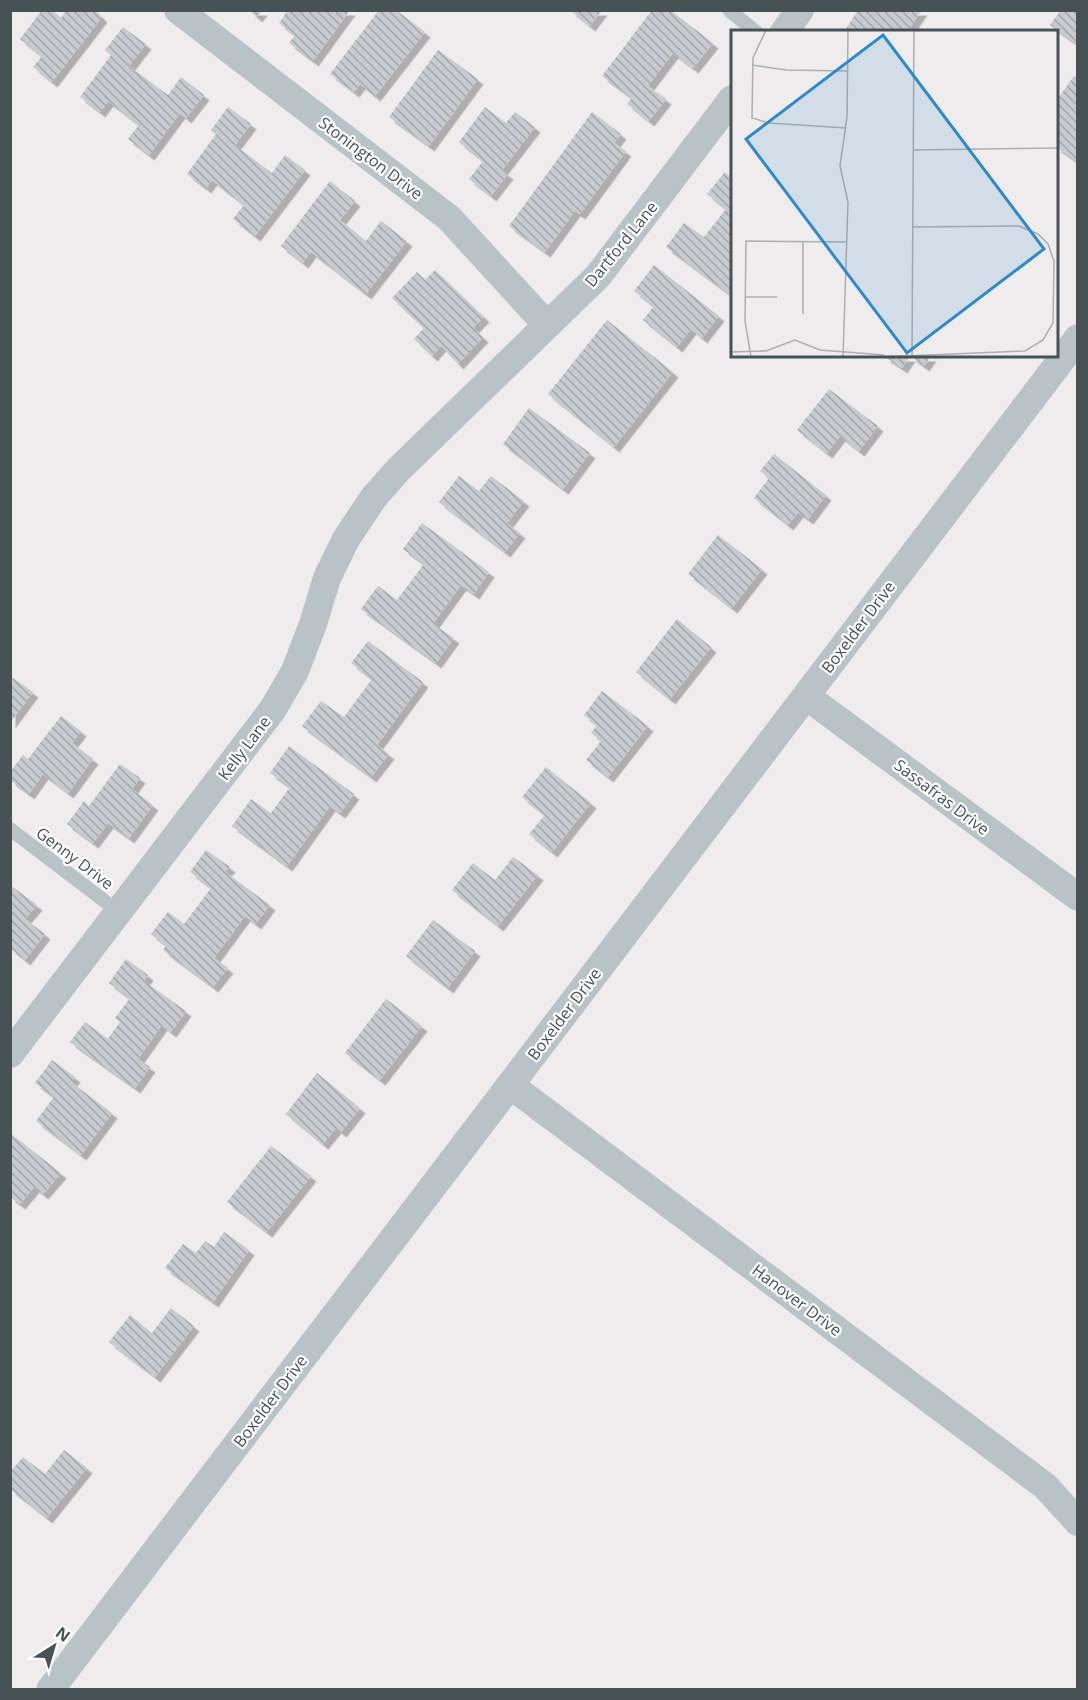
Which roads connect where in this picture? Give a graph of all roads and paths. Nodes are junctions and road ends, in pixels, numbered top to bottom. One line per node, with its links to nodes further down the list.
1 (178, 10): 7 (street, Stonington Drive)
2 (729, 10): 4 (lane)
3 (800, 10): 5 (street)
4 (754, 30)
5 (785, 30)
6 (731, 100): 7 (street, Dartford Lane)
7 (547, 325): 9 (street, Dartford Lane)
8 (1077, 338): 10 (street, Boxelder Drive)
9 (444, 426): 13 (street, Kelly Lane)
10 (806, 696): 12 (street, Sassafras Drive); 15 (street, Boxelder Drive)
11 (10, 829): 13 (lane, Genny Drive)
12 (1077, 897)
13 (119, 912): 14 (street, Kelly Lane)
14 (10, 1054)
15 (510, 1085): 16 (street, Hanover Drive); 17 (street, Boxelder Drive)
16 (1077, 1522)
17 (50, 1689)

